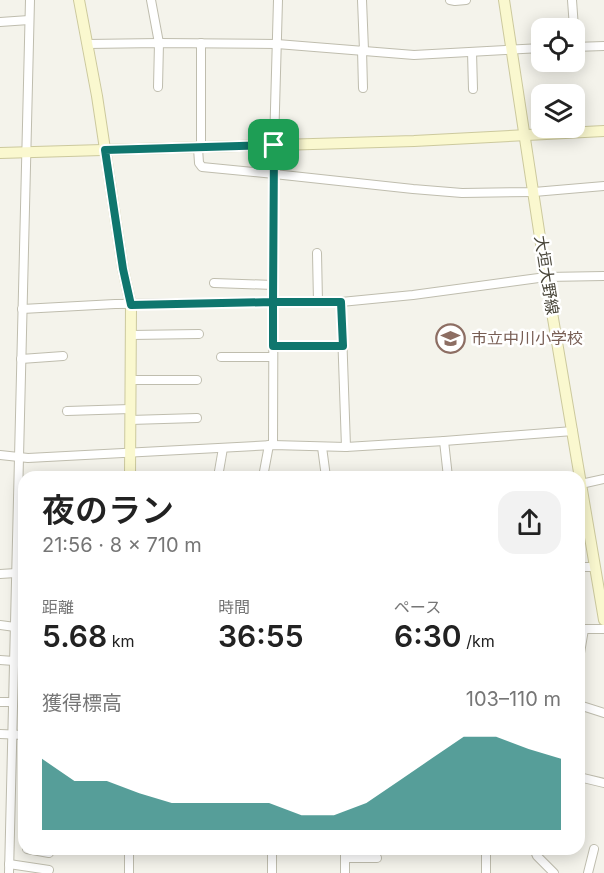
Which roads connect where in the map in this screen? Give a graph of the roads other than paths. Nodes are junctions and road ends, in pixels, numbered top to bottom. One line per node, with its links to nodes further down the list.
1 (30, 0): 11 (street)
2 (79, 0): 14 (street)
3 (151, 0): 13 (street)
4 (278, 0): 16 (street)
5 (362, 0): 21 (street)
6 (450, 0): 7 (street)
7 (466, 0)
8 (504, 0): 20 (street, 大垣大野線)
9 (572, 0): 10 (street)
10 (573, 18)
11 (29, 20): 12 (street); 31 (street)
12 (0, 22)
13 (159, 43): 14 (street); 15 (street); 23 (street)
14 (87, 44): 30 (street)
15 (201, 44): 16 (street); 29 (street)
16 (278, 44): 21 (street); 28 (street)
17 (604, 46): 18 (street)
18 (585, 47)
19 (531, 48): 20 (street)
20 (512, 49): 22 (street); 27 (street, 大垣大野線)
21 (363, 50): 22 (street); 24 (street)
22 (472, 52): 25 (street)
23 (158, 87)
24 (363, 88)
25 (473, 89)
26 (604, 131): 27 (street)
27 (525, 136): 28 (street); 35 (street, 大垣大野線)
28 (274, 145): 29 (street); 33 (street)
29 (199, 147): 30 (street); 33 (street)
30 (105, 150): 31 (street); 44 (street)
31 (26, 152): 32 (street); 45 (street)
32 (0, 153)
33 (274, 174): 35 (street); 40 (street)
34 (604, 186): 35 (street)
35 (534, 192): 37 (street, 大垣大野線)
36 (317, 254): 42 (street)
37 (546, 277): 38 (street); 43 (street); 59 (street, 大垣大野線)
38 (604, 278)
39 (214, 283): 40 (street)
40 (273, 285): 41 (street)
41 (273, 302): 42 (street); 44 (street); 48 (street)
42 (318, 302): 43 (street)
43 (341, 302): 49 (street)
44 (131, 305): 45 (street); 47 (street)
45 (22, 309): 53 (street)
46 (199, 334): 47 (street)
47 (130, 335): 54 (street)
48 (273, 346): 49 (street); 52 (street)
49 (343, 346): 63 (street)
50 (63, 356): 53 (street)
51 (221, 357): 52 (street)
52 (273, 357): 61 (street)
53 (21, 359): 67 (street)
54 (130, 380): 55 (street); 57 (street)
55 (197, 380)
56 (67, 411): 57 (street)
57 (130, 415): 58 (street); 65 (street)
58 (197, 418)
59 (573, 430): 60 (street); 74 (street, 大垣大野線)
60 (444, 441): 63 (street); 73 (street)
61 (271, 445): 62 (street); 64 (street); 71 (street)
62 (322, 447): 63 (street); 72 (street)
63 (346, 447)
64 (223, 448): 65 (street); 70 (street)
65 (130, 453): 67 (street); 69 (street)
66 (0, 454): 67 (street)
67 (19, 457): 68 (street)
68 (19, 471)
69 (130, 471)
70 (219, 471)
71 (264, 471)
72 (325, 471)
73 (447, 471)
74 (579, 471)
75 (604, 479): 76 (street)
76 (585, 483)
77 (18, 496): 81 (street)
78 (585, 508): 80 (street, 大垣大野線)
79 (585, 567): 80 (street)
80 (595, 567): 84 (street, 大垣大野線)
81 (16, 573): 82 (street); 83 (street)
82 (0, 574)
83 (18, 594)
84 (603, 605): 86 (street, 大垣大野線)
85 (18, 620): 88 (street)
86 (604, 620)
87 (0, 625): 88 (street)
88 (15, 627): 92 (street)
89 (585, 629): 90 (street)
90 (604, 629)
91 (0, 660): 92 (street)
92 (14, 661): 94 (street)
93 (0, 702): 94 (street)
94 (13, 702): 98 (street)
95 (585, 707): 96 (street)
96 (604, 713)
97 (0, 734): 98 (street)
98 (12, 735): 99 (street); 102 (street)
99 (18, 735)
100 (585, 778): 101 (street)
101 (604, 783)
102 (9, 846): 103 (street); 112 (street)
103 (18, 848)
104 (594, 849): 119 (street)
105 (129, 855): 114 (street)
106 (272, 855): 115 (street)
107 (345, 855): 116 (street)
108 (353, 855): 111 (street)
109 (486, 855): 117 (street)
110 (537, 855): 118 (street)
111 (377, 858)
112 (7, 869): 113 (street)
113 (49, 870)
114 (129, 873)
115 (272, 873)
116 (345, 873)
117 (486, 873)
118 (554, 873)
119 (588, 873)

